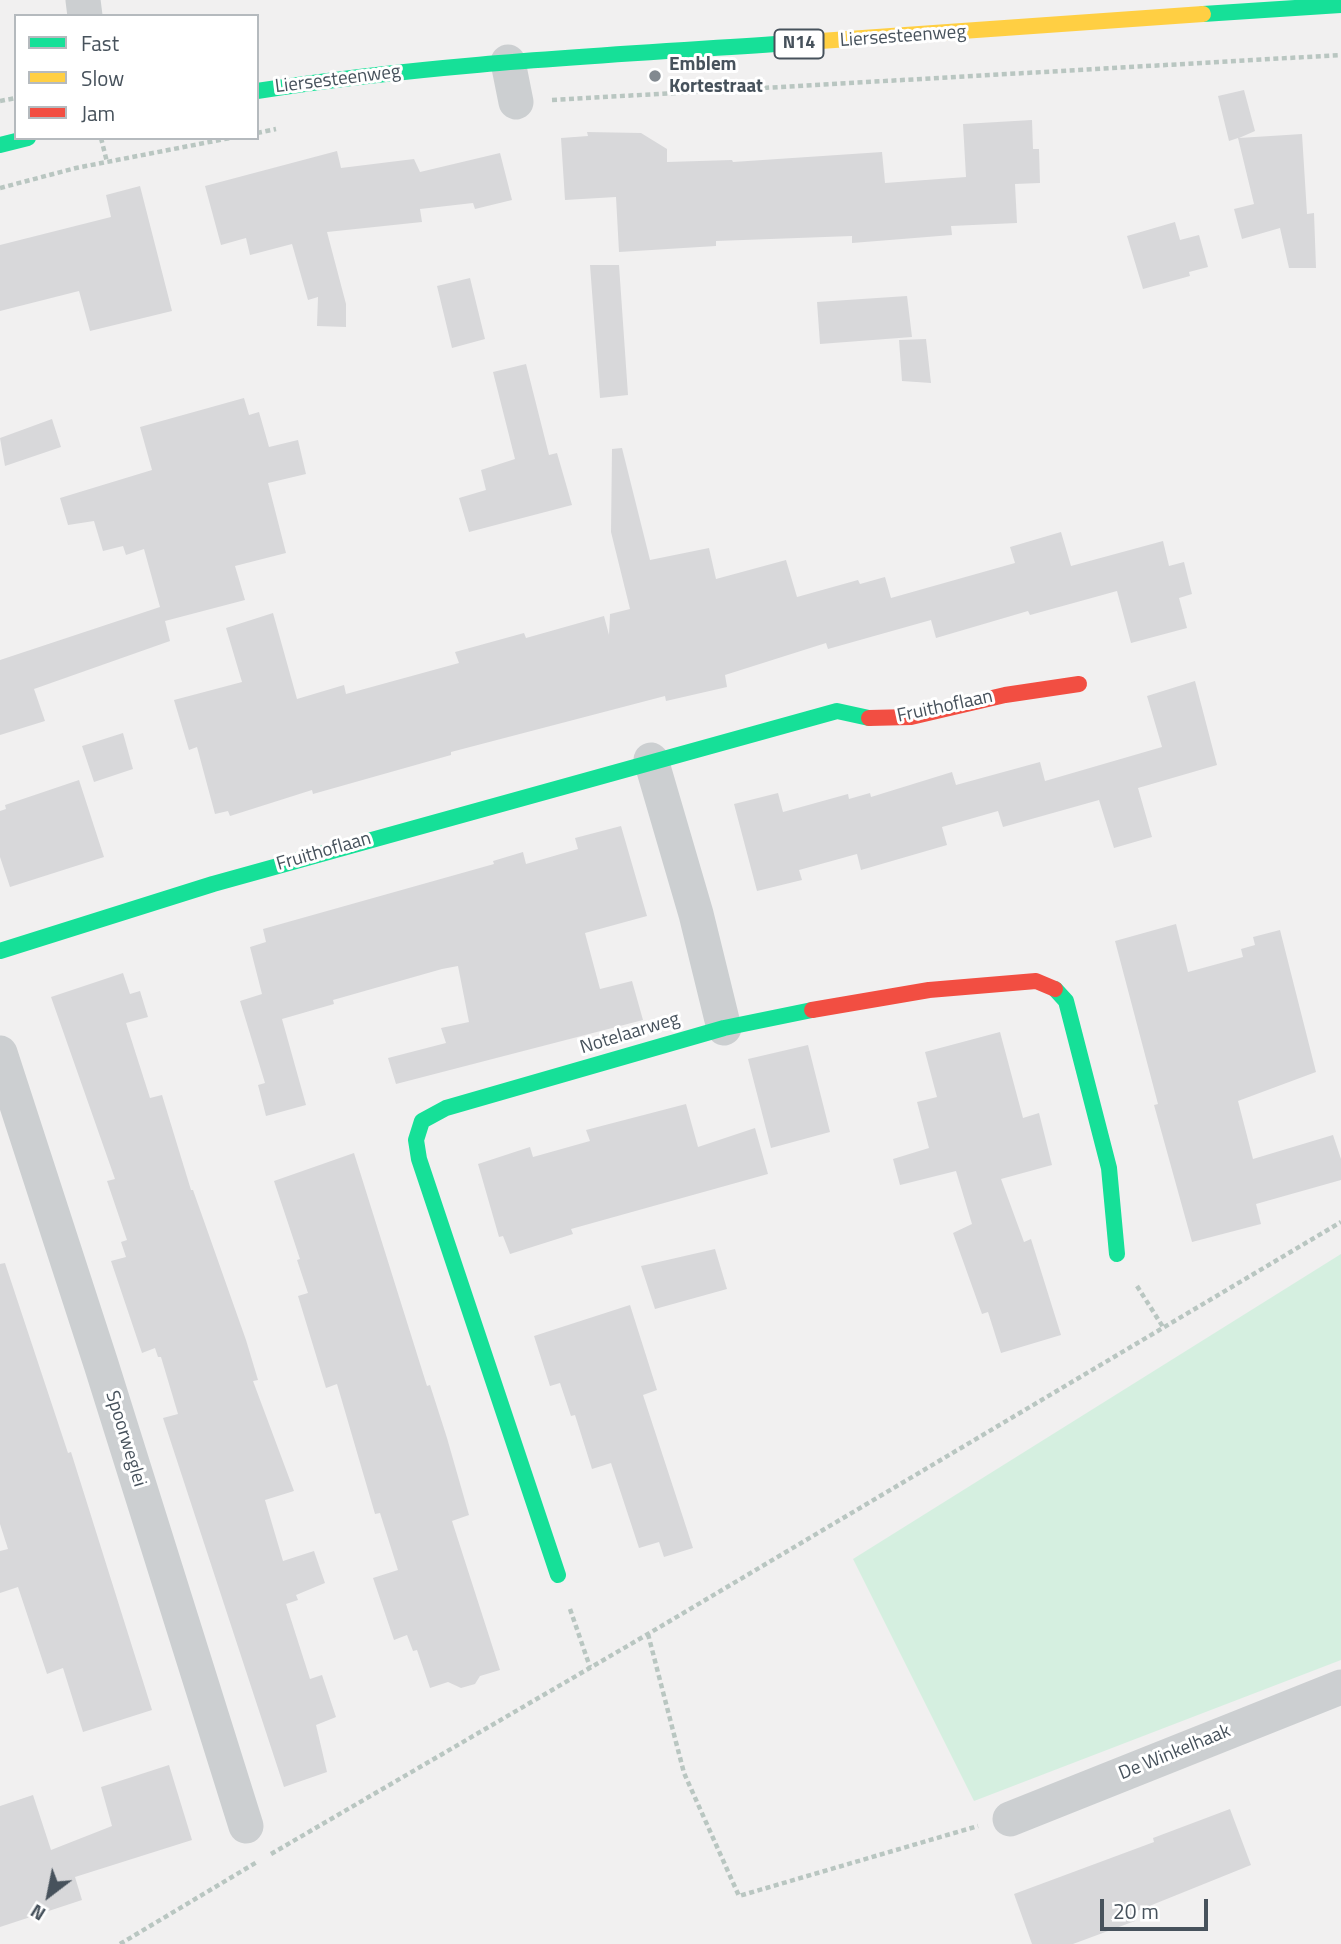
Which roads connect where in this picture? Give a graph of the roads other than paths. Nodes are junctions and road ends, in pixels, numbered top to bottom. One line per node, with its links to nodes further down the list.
1 (1341, 5): 2 (street, Liersesteenweg / N14)
2 (508, 62): 3 (street, Liersesteenweg / N14); 4 (street)
3 (259, 91)
4 (516, 102)
5 (20, 140): 6 (street)
6 (0, 145)
7 (1079, 684): 8 (street, Fruithoflaan)
8 (651, 760): 9 (street, Fruithoflaan); 10 (street)
9 (0, 951)
10 (724, 1028): 12 (street, Notelaarweg); 13 (street, Notelaarweg)
11 (0, 1054): 16 (street, Spoorweglei)
12 (1117, 1254)
13 (558, 1575)
14 (1341, 1687): 15 (street, De Winkelhaak)
15 (1010, 1819)
16 (246, 1826)

